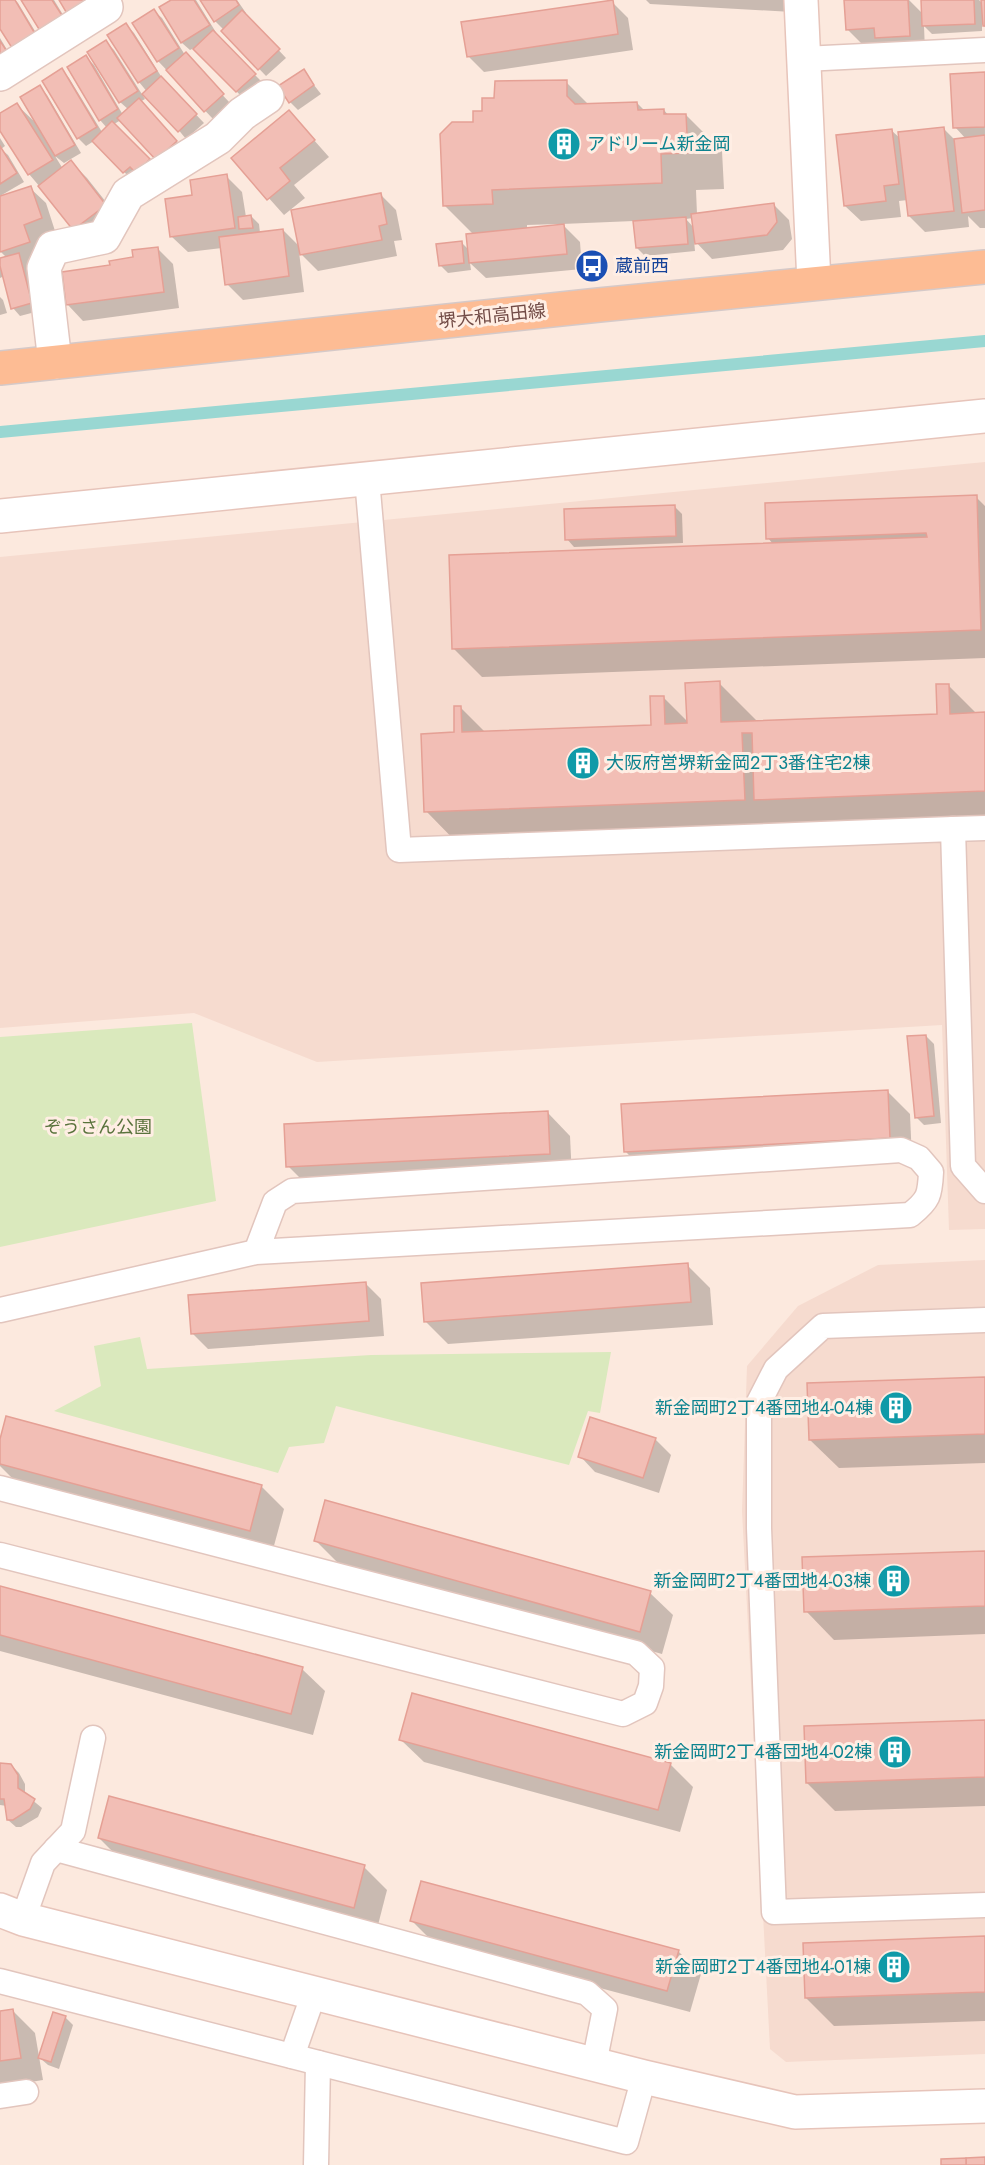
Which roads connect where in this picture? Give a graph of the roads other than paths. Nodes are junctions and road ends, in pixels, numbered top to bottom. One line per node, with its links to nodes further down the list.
1 (102, 0): 5 (street)
2 (801, 0): 4 (street)
3 (985, 50): 4 (lane)
4 (804, 59): 8 (street)
5 (0, 74)
6 (267, 97): 9 (street)
7 (985, 267): 8 (main road, 堺大和高田線)
8 (814, 283): 9 (main road, 堺大和高田線)
9 (55, 362): 10 (main road, 堺大和高田線)
10 (0, 368)
11 (985, 416): 12 (street)
12 (367, 479): 13 (street); 15 (lane)
13 (0, 516)
14 (985, 828): 15 (lane)
15 (953, 830): 16 (lane)
16 (985, 1191)
17 (256, 1252): 17 (lane); 18 (lane)
18 (0, 1310)
19 (985, 1320): 24 (lane)
20 (0, 1488): 21 (lane)
21 (0, 1555)
22 (93, 1738): 23 (lane)
23 (56, 1849): 25 (lane); 30 (lane)
24 (985, 1905)
25 (11, 1915): 27 (street)
26 (0, 1982): 28 (lane)
27 (314, 1993): 28 (lane); 30 (street)
28 (292, 2056): 29 (lane)
29 (318, 2062): 31 (lane); 35 (lane)
30 (594, 2064): 31 (street)
31 (644, 2077): 34 (street)
32 (26, 2092): 33 (lane)
33 (0, 2096)
34 (985, 2106)
35 (316, 2165)

